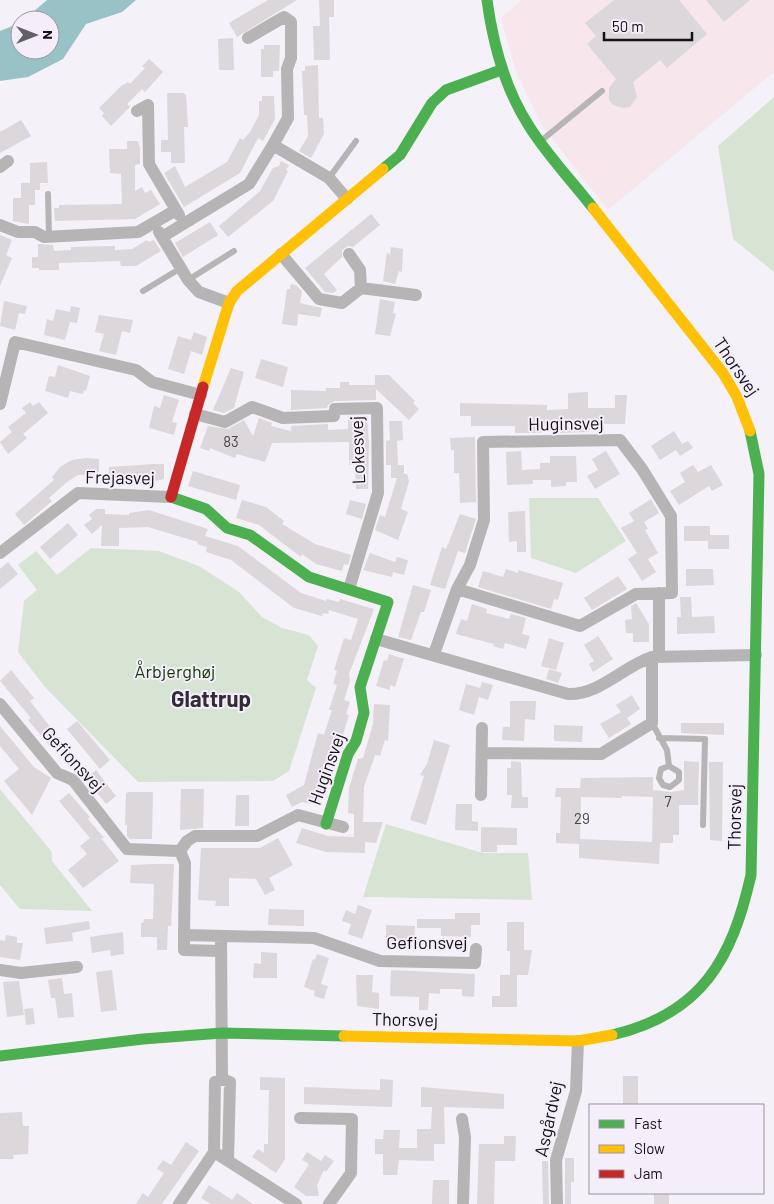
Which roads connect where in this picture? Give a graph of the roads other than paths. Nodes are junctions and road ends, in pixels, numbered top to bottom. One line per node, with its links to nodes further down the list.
1 (487, 0): 3 (street, Thorsvej)
2 (248, 38): 8 (street)
3 (501, 70): 7 (street, Thorsvej); 11 (street)
4 (602, 91): 7 (lane)
5 (137, 111): 12 (street)
6 (356, 141): 9 (lane)
7 (541, 141): 37 (street, Thorsvej)
8 (273, 145): 9 (street); 14 (street)
9 (329, 178): 11 (street)
10 (48, 194): 16 (lane)
11 (348, 199): 19 (street)
12 (176, 210): 13 (street); 14 (street)
13 (153, 223): 16 (street); 17 (street)
14 (184, 224): 17 (street)
15 (0, 225): 16 (street)
16 (49, 236)
17 (162, 238): 21 (street)
18 (234, 251): 22 (lane)
19 (281, 254): 23 (street); 26 (street)
20 (349, 254): 23 (street)
21 (181, 268): 22 (street); 24 (lane)
22 (188, 280): 26 (street)
23 (361, 288): 25 (street)
24 (143, 291)
25 (416, 295)
26 (229, 303): 27 (street)
27 (201, 396): 28 (street); 29 (street)
28 (0, 404)
29 (195, 414): 30 (street); 32 (street, Lokesvej)
30 (170, 497): 31 (street, Frejasvej); 32 (street)
31 (0, 553)
32 (349, 589): 35 (street, Huginsvej)
33 (457, 589): 34 (street); 34 (street, Huginsvej); 36 (street, Huginsvej)
34 (659, 593): 38 (street)
35 (376, 640): 36 (street); 46 (street, Huginsvej)
36 (434, 654): 38 (street)
37 (756, 655): 38 (street); 57 (street, Thorsvej)
38 (656, 657): 40 (street)
39 (0, 704): 49 (street, Gefionsvej)
40 (652, 723): 42 (lane); 43 (street)
41 (482, 728): 43 (street)
42 (659, 738): 44 (lane); 47 (lane)
43 (482, 753): 45 (street)
44 (669, 766)
45 (481, 795)
46 (326, 824): 48 (street, Huginsvej); 49 (street, Huginsvej)
47 (703, 825)
48 (343, 827)
49 (180, 851): 50 (street)
50 (184, 935): 51 (street, Gefionsvej); 53 (street)
51 (221, 936): 52 (street, Gefionsvej); 53 (street)
52 (476, 949)
53 (221, 951): 56 (street)
54 (77, 967): 55 (street)
55 (0, 970)
56 (222, 1033): 57 (street, Thorsvej); 58 (street, Thorsvej); 59 (street)
57 (578, 1042): 68 (street, Asgårdvej)
58 (0, 1056)
59 (222, 1079): 62 (street); 63 (street)
60 (300, 1118): 66 (street)
61 (462, 1119): 67 (street)
62 (214, 1152): 63 (street); 64 (street)
63 (228, 1160): 65 (street)
64 (179, 1204)
65 (296, 1204)
66 (329, 1204)
67 (463, 1204)
68 (557, 1204)

